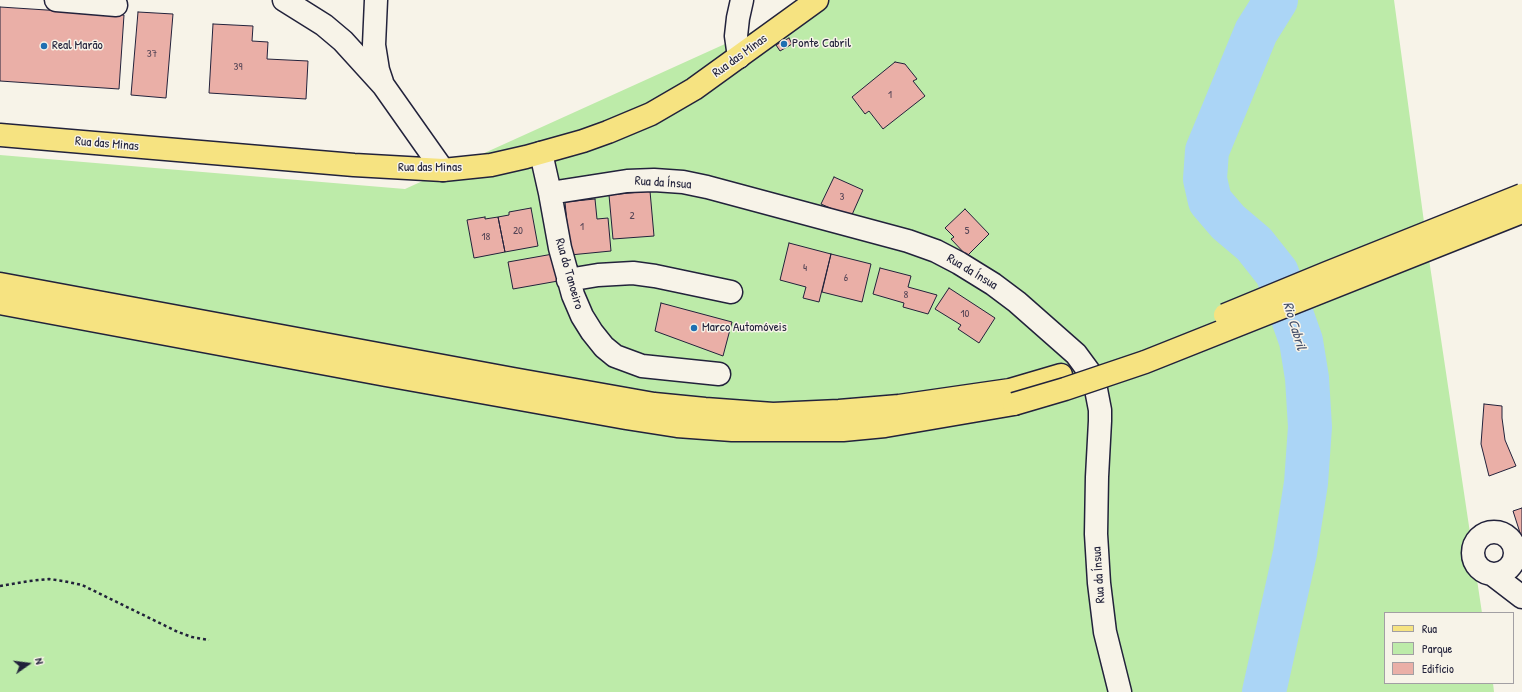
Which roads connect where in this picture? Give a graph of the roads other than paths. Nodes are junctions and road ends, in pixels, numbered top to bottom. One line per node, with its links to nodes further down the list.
1 (56, 0): 6 (street)
2 (284, 0): 8 (street)
3 (376, 0): 8 (street)
4 (742, 0): 7 (street)
5 (817, 0): 7 (main road, Rua das Minas)
6 (116, 5)
7 (739, 57): 10 (main road, Rua das Minas)
8 (383, 85): 11 (street)
9 (0, 135): 11 (main road, Rua das Minas)
10 (541, 153): 11 (main road, Rua das Minas); 12 (street)
11 (444, 170)
12 (550, 193): 16 (street, Rua do Tanoeiro); 27 (street, Rua da Ínsua)
13 (1522, 195): 22 (main road, bridge)
14 (1522, 212): 22 (main road, bridge)
15 (0, 270): 20 (main road)
16 (568, 280): 18 (street); 21 (street, Rua do Tanoeiro)
17 (0, 284): 20 (main road)
18 (731, 292)
19 (0, 303): 22 (main road)
20 (199, 321): 22 (main road)
21 (719, 374)
22 (1012, 397)
23 (1513, 561): 24 (street); 24 (street); 25 (street)
24 (1492, 574): 26 (street)
25 (1522, 593)
26 (1522, 597)
27 (1120, 692)

